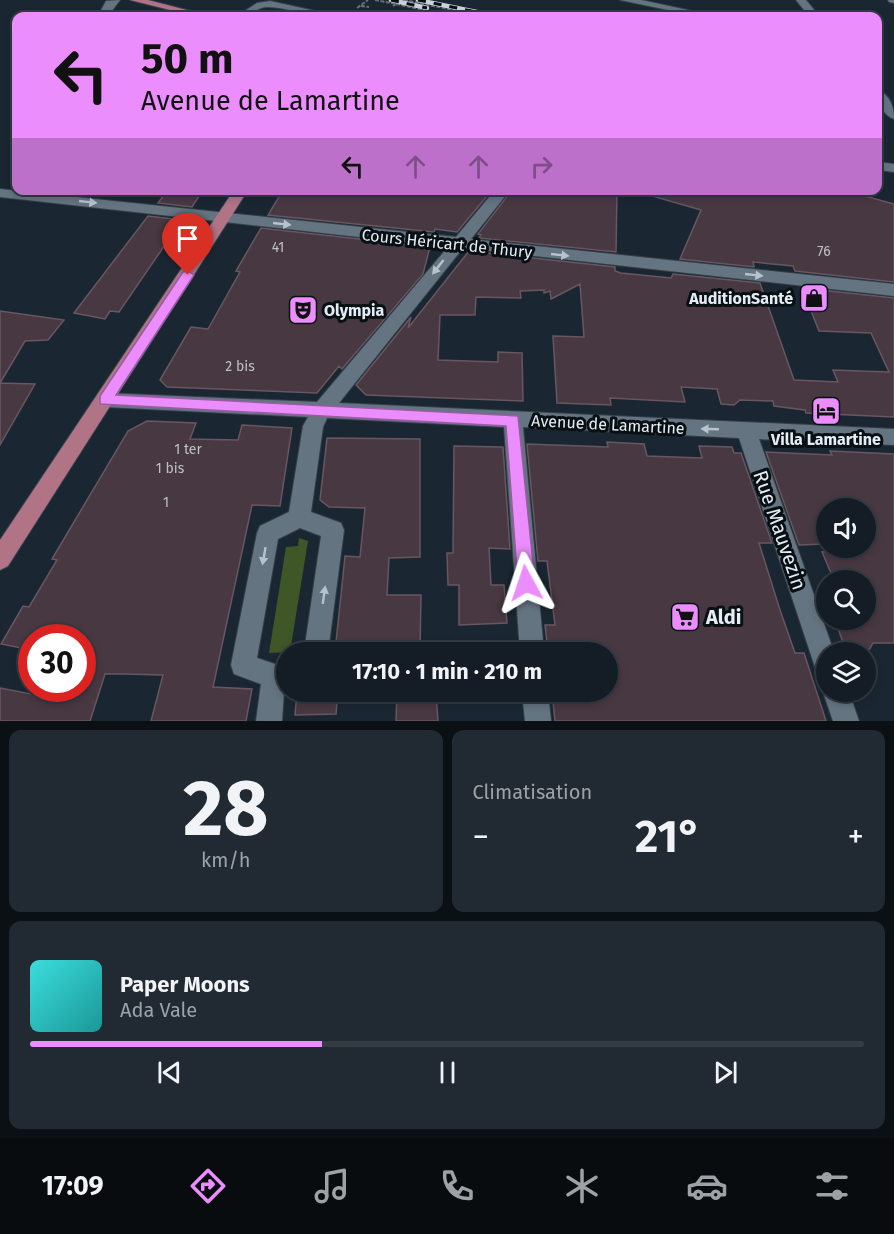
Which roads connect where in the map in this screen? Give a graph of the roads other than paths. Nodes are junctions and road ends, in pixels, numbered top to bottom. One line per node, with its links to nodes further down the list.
1 (115, 0): 5 (street)
2 (135, 0): 6 (main road)
3 (626, 0): 9 (street)
4 (801, 0): 10 (street)
5 (105, 12)
6 (188, 12)
7 (249, 12): 8 (street)
8 (307, 12)
9 (690, 12)
10 (811, 12)
11 (882, 99): 12 (street)
12 (894, 115)
13 (47, 195): 16 (street, Cours Héricart de Thury, one-way to 16)
14 (238, 195): 16 (main road)
15 (499, 195): 17 (street)
16 (224, 218): 17 (street, Cours Héricart de Thury, one-way to 17); 19 (main road)
17 (458, 244): 18 (street, Cours Héricart de Thury, one-way to 18); 20 (street, one-way to 20)
18 (894, 290)
19 (105, 400): 20 (street, Avenue de Lamartine); 25 (main road)
20 (322, 410): 21 (street, Avenue de Lamartine); 24 (street)
21 (513, 420): 22 (street, Avenue de Lamartine, one-way to 21); 27 (street)
22 (746, 430): 23 (street, Avenue de Lamartine); 28 (street, Rue Mauvezin)
23 (894, 437)
24 (299, 518): 26 (street, one-way to 24); 29 (street, one-way to 29)
25 (0, 560)
26 (317, 642)
27 (531, 642)
28 (818, 642)
29 (276, 674)
30 (276, 694): 33 (street)
31 (536, 702): 34 (street)
32 (839, 702): 35 (street)
33 (269, 721)
34 (538, 721)
35 (846, 721)

